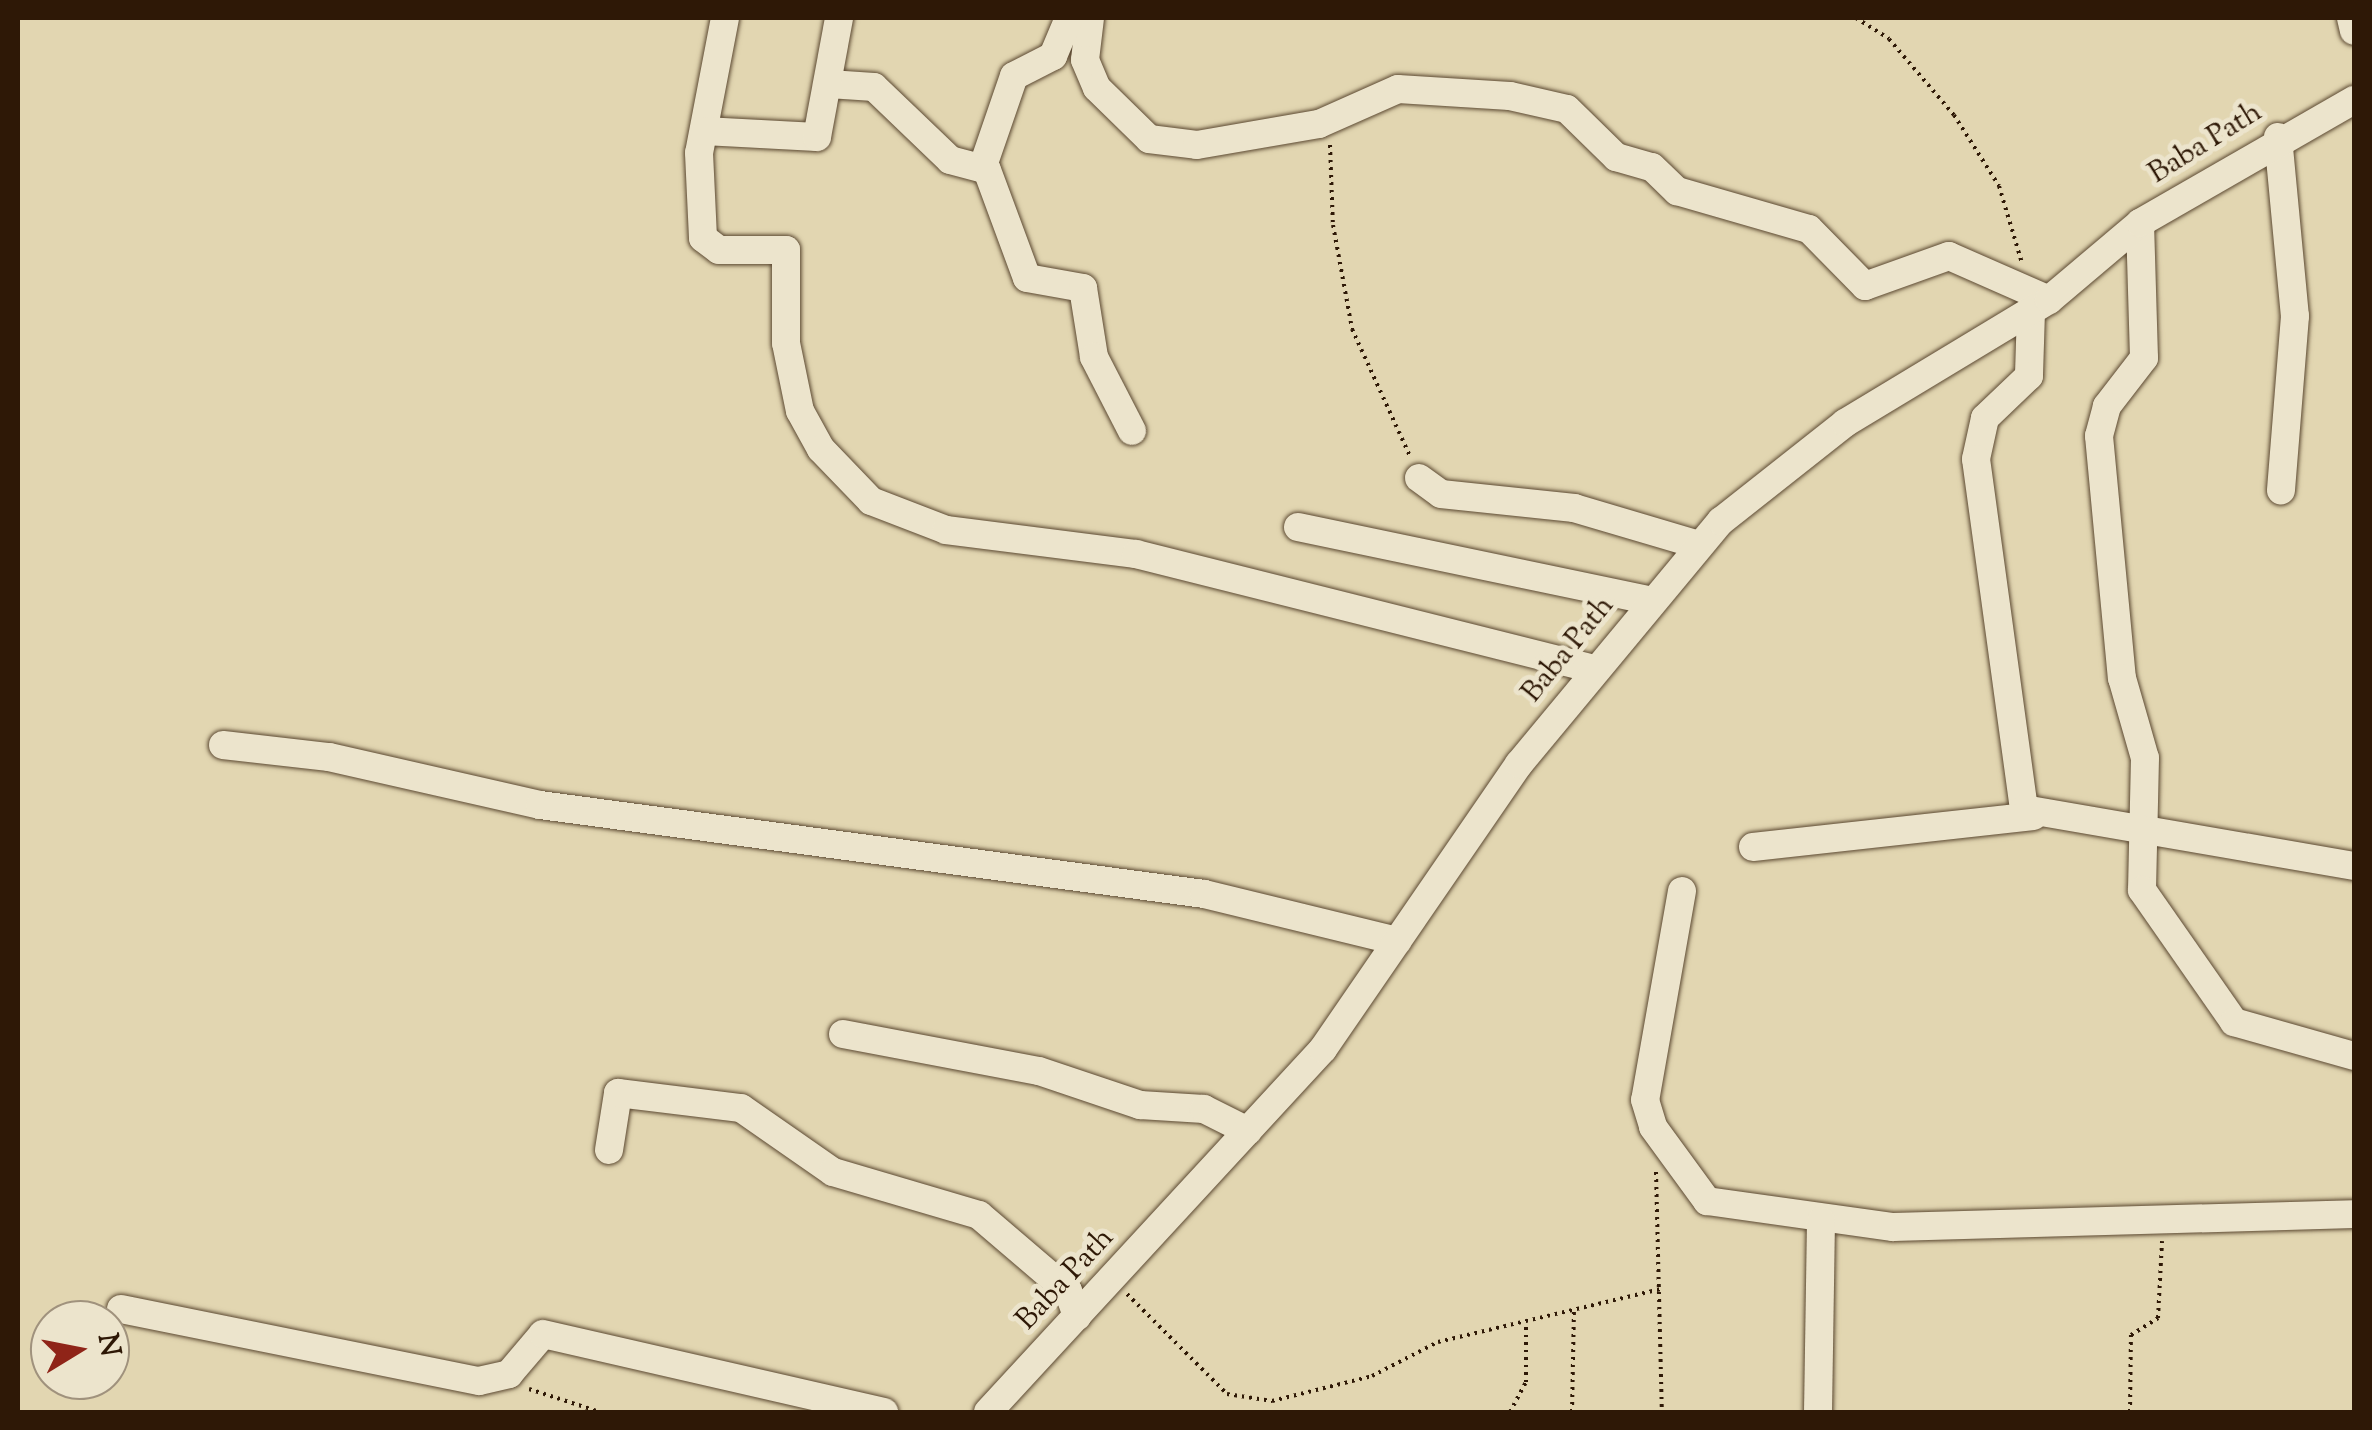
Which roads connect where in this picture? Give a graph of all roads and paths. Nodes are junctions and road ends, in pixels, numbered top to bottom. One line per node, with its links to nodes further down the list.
1 (725, 18): 11 (street)
2 (838, 18): 8 (street)
3 (1069, 18): 13 (street)
4 (1090, 18): 10 (street)
5 (1856, 18): 15 (path)
6 (2351, 18): 7 (street)
7 (2354, 31)
8 (829, 84): 11 (street); 13 (street)
9 (2354, 100): 12 (street, Baba Path)
10 (1330, 120): 15 (street); 17 (path)
11 (704, 131): 22 (street)
12 (2278, 137): 14 (street, Baba Path); 18 (street)
13 (982, 166): 16 (street)
14 (2140, 223): 15 (street, Baba Path); 25 (street)
15 (2036, 300): 20 (street, Baba Path); 24 (street)
16 (1132, 431)
17 (1419, 478): 20 (street)
18 (2281, 490)
19 (1298, 526): 21 (street)
20 (1699, 545): 21 (street, Baba Path)
21 (1651, 601): 22 (street, Baba Path)
22 (1594, 669): 29 (street, Baba Path)
23 (223, 746): 29 (street)
24 (2032, 816): 25 (street); 26 (street)
25 (2143, 824): 27 (street); 31 (street)
26 (1753, 847)
27 (2354, 866)
28 (1682, 891): 36 (street)
29 (1397, 941): 32 (street, Baba Path)
30 (843, 1034): 32 (street)
31 (2354, 1056)
32 (1248, 1131): 38 (street, Baba Path)
33 (609, 1150): 42 (street)
34 (1655, 1167): 39 (path)
35 (2354, 1214): 37 (street)
36 (1821, 1221): 37 (street); 51 (street)
37 (2162, 1221): 52 (path)
38 (1112, 1279): 42 (street, Baba Path); 43 (path)
39 (1661, 1288): 41 (path); 50 (path)
40 (130, 1311): 44 (street)
41 (1574, 1311): 43 (path); 49 (path)
42 (1078, 1316): 47 (street, Baba Path)
43 (1526, 1324): 48 (path)
44 (500, 1380): 45 (path); 46 (street)
45 (600, 1412)
46 (884, 1412)
47 (988, 1412)
48 (1510, 1412)
49 (1572, 1412)
50 (1662, 1412)
51 (1818, 1412)
52 (2130, 1412)

